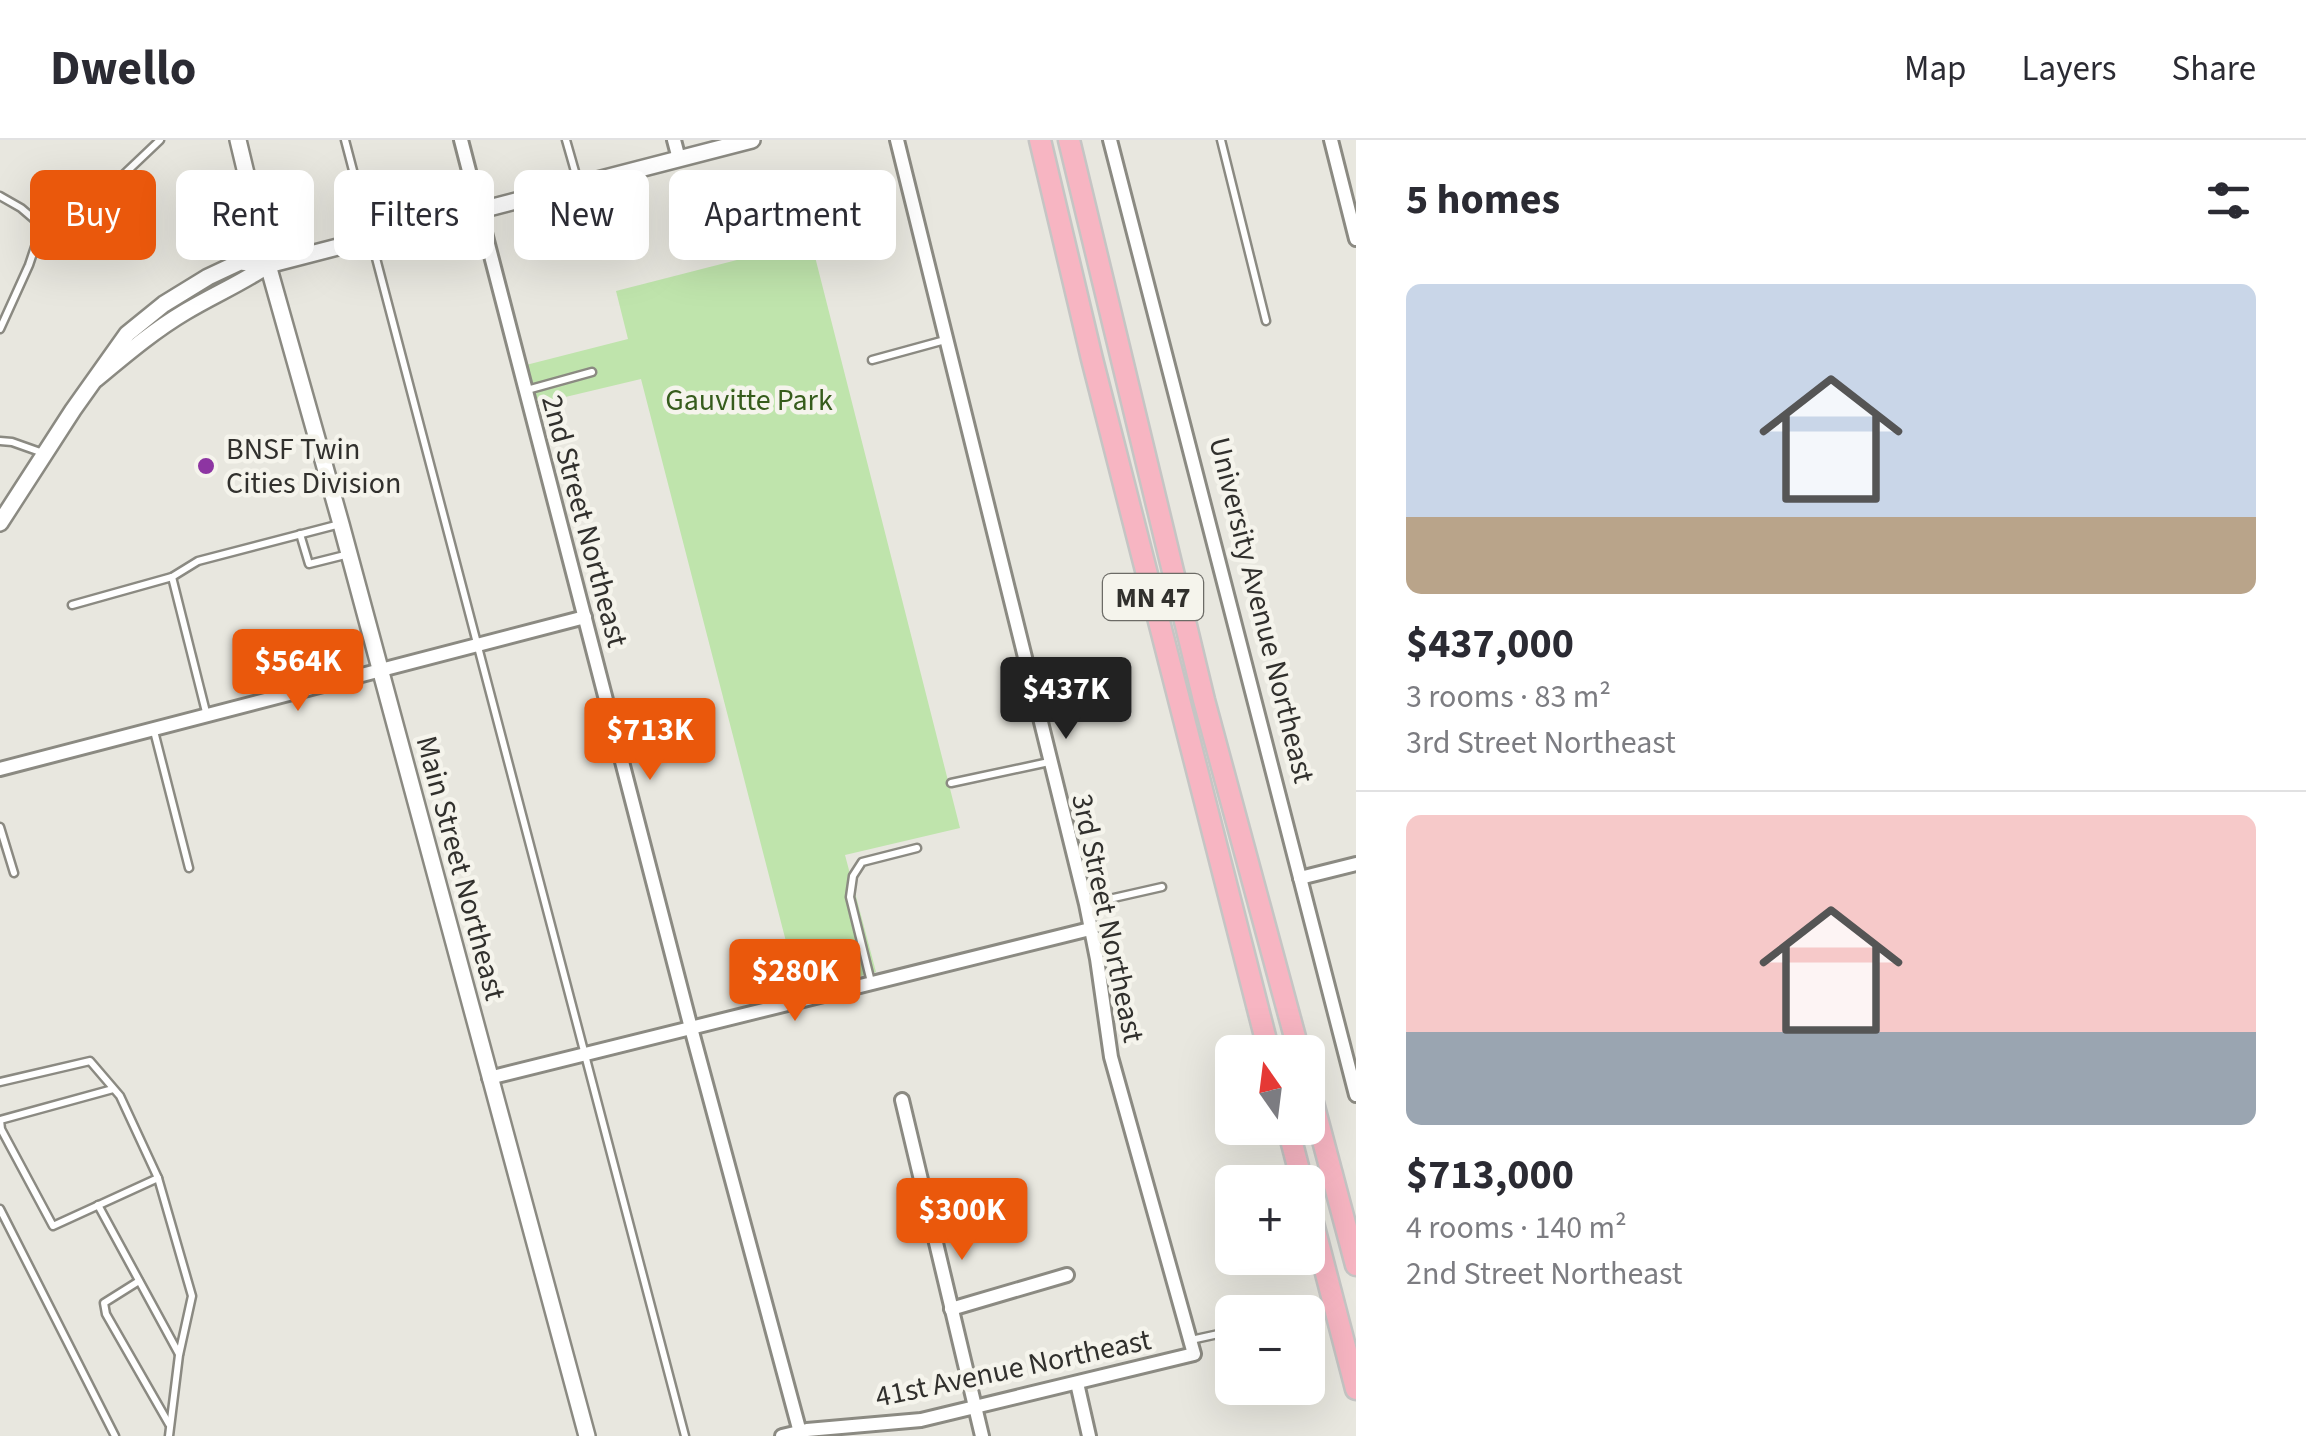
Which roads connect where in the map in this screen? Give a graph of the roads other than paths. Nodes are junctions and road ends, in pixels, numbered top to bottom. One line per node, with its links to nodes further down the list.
1 (160, 140): 15 (lane)
2 (238, 140): 27 (street, Main Street Northeast)
3 (346, 140): 16 (lane)
4 (461, 140): 17 (street, 2nd Street Northeast)
5 (566, 140): 18 (lane)
6 (674, 140): 14 (street)
7 (752, 140): 14 (street)
8 (897, 140): 30 (street, 3rd Street Northeast)
9 (1040, 140): 61 (main road, MN 47)
10 (1069, 140): 62 (main road, MN 47)
11 (1222, 140): 28 (lane)
12 (1330, 140): 22 (street)
13 (1114, 141): 55 (street, University Avenue Northeast)
14 (679, 159): 19 (street)
15 (129, 170)
16 (354, 170)
17 (469, 170)
18 (574, 170)
19 (635, 170)
20 (0, 196): 21 (lane)
21 (30, 216)
22 (1356, 239)
23 (334, 247): 27 (street)
24 (31, 260): 29 (lane)
25 (377, 260): 43 (lane)
26 (492, 260): 33 (street, 2nd Street Northeast)
27 (268, 265): 35 (street); 37 (street, Main Street Northeast)
28 (1266, 321)
29 (0, 329)
30 (946, 340): 31 (lane); 47 (street, 3rd Street Northeast)
31 (872, 360)
32 (592, 372): 33 (lane)
33 (526, 390): 42 (street, 2nd Street Northeast)
34 (0, 440): 35 (lane)
35 (44, 454): 36 (street)
36 (0, 522)
37 (341, 524): 38 (lane); 39 (street, Main Street Northeast)
38 (300, 534): 39 (lane); 40 (lane)
39 (349, 554): 44 (street, Main Street Northeast)
40 (172, 577): 41 (lane); 45 (lane)
41 (72, 604)
42 (584, 617): 43 (street); 60 (street, 2nd Street Northeast)
43 (478, 645): 44 (street); 63 (lane)
44 (380, 670): 45 (street); 64 (street, Main Street Northeast)
45 (207, 716): 46 (street)
46 (154, 729): 48 (street); 53 (lane)
47 (1049, 762): 49 (lane); 57 (street, 3rd Street Northeast)
48 (0, 769)
49 (951, 784)
50 (0, 827): 54 (lane)
51 (917, 848): 59 (lane)
52 (1356, 864): 55 (street)
53 (189, 868)
54 (14, 873)
55 (1300, 878): 67 (street, University Avenue Northeast)
56 (1162, 887): 57 (lane)
57 (1086, 904): 58 (street, 3rd Street Northeast)
58 (1090, 929): 59 (street); 79 (street, 3rd Street Northeast)
59 (872, 983): 60 (street)
60 (691, 1028): 63 (street); 85 (street, 2nd Street Northeast)
61 (1265, 1035)
62 (1294, 1035)
63 (585, 1054): 64 (street); 89 (lane)
64 (490, 1078): 88 (street, Main Street Northeast)
65 (0, 1082): 66 (lane)
66 (113, 1089): 70 (lane); 71 (lane)
67 (1356, 1095)
68 (902, 1100): 77 (street)
69 (1324, 1145): 73 (main road)
70 (158, 1178): 71 (lane); 80 (lane)
71 (98, 1205): 76 (lane)
72 (0, 1209): 86 (lane)
73 (1356, 1265)
74 (1325, 1270): 82 (main road)
75 (1068, 1275): 77 (street)
76 (139, 1281): 80 (lane); 84 (lane)
77 (951, 1309): 83 (street)
78 (1215, 1338): 79 (lane)
79 (1192, 1348): 81 (street, 41st Avenue Northeast)
80 (180, 1355): 84 (lane)
81 (1076, 1383): 83 (street, 41st Avenue Northeast); 92 (street)
82 (1356, 1389)
83 (974, 1407): 85 (street, 41st Avenue Northeast); 91 (street)
84 (170, 1425): 87 (lane)
85 (800, 1434): 90 (street, 41st Avenue Northeast)
86 (116, 1436)
87 (168, 1436)
88 (586, 1436)
89 (686, 1436)
90 (782, 1436)
91 (982, 1436)
92 (1090, 1436)

